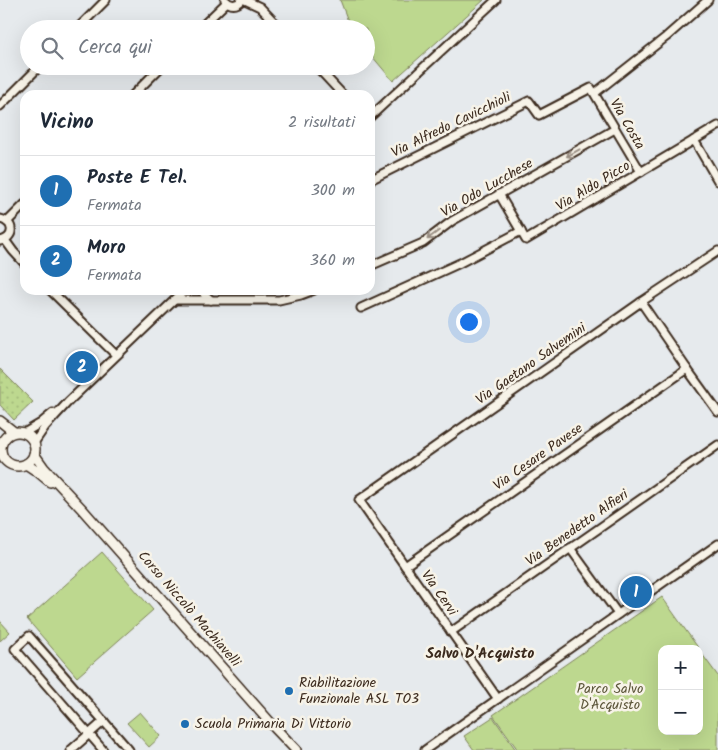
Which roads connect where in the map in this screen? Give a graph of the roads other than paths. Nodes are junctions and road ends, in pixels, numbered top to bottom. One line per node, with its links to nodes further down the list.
1 (106, 0): 6 (street)
2 (243, 0): 5 (street); 8 (street)
3 (496, 0): 16 (street)
4 (708, 0): 14 (street)
5 (226, 1): 7 (street)
6 (87, 20)
7 (208, 20)
8 (273, 20)
9 (31, 75): 15 (street)
10 (153, 75): 12 (street)
11 (324, 75): 13 (street)
12 (138, 90)
13 (338, 90)
14 (593, 90): 18 (street, Via Costa); 21 (street, Via Alfredo Cavicchioli)
15 (0, 106)
16 (375, 112)
17 (718, 126): 19 (street, Via Aldo Picco)
18 (615, 129): 20 (street, Via Costa); 23 (street, Via Odo Lucchese, one-way to 23)
19 (694, 140): 20 (street, Via Aldo Picco); 22 (street)
20 (640, 172): 26 (street, Via Aldo Picco)
21 (375, 178)
22 (718, 181)
23 (499, 194): 26 (street); 30 (street, Via Odo Lucchese, one-way to 30)
24 (20, 208): 25 (street)
25 (4, 221): 27 (street)
26 (521, 231): 38 (street)
27 (3, 241): 29 (street)
28 (718, 251): 37 (street, Via Gaetano Salvemini)
29 (20, 259)
30 (375, 264)
31 (55, 295): 39 (street)
32 (180, 295): 35 (street)
33 (205, 295): 36 (street)
34 (304, 295): 36 (street)
35 (175, 300): 36 (street); 39 (street)
36 (211, 300)
37 (641, 302): 40 (street); 52 (street, Via Gaetano Salvemini)
38 (361, 308)
39 (116, 355): 41 (street)
40 (687, 370): 42 (street); 56 (street, Via Cesare Pavese)
41 (68, 402): 45 (street); 47 (street)
42 (718, 412)
43 (0, 421): 44 (street)
44 (14, 432): 45 (street); 46 (street)
45 (24, 433): 47 (street)
46 (2, 436): 50 (street)
47 (34, 443): 49 (street)
48 (718, 445): 55 (street, Via Benedetto Alfieri)
49 (34, 454): 51 (street); 53 (street, Corso Niccolò Machiavelli)
50 (2, 460): 51 (street)
51 (26, 464): 53 (street, Corso Niccolò Machiavelli)
52 (359, 500): 56 (street, Via Cervi)
53 (82, 509): 61 (street, Corso Niccolò Machiavelli)
54 (718, 544): 57 (street)
55 (570, 548): 57 (street); 58 (street, Via Benedetto Alfieri)
56 (405, 566): 58 (street, Via Cervi)
57 (618, 614): 59 (street)
58 (451, 632): 59 (street, Via Cervi)
59 (498, 699): 68 (street)
60 (104, 721): 62 (street); 62 (street); 65 (street)
61 (275, 728): 66 (street, Corso Niccolò Machiavelli); 67 (street, Corso Niccolò Machiavelli)
62 (90, 734): 63 (street); 64 (street)
63 (71, 750)
64 (104, 750)
65 (130, 750)
66 (292, 750)
67 (296, 750)
68 (425, 750)

